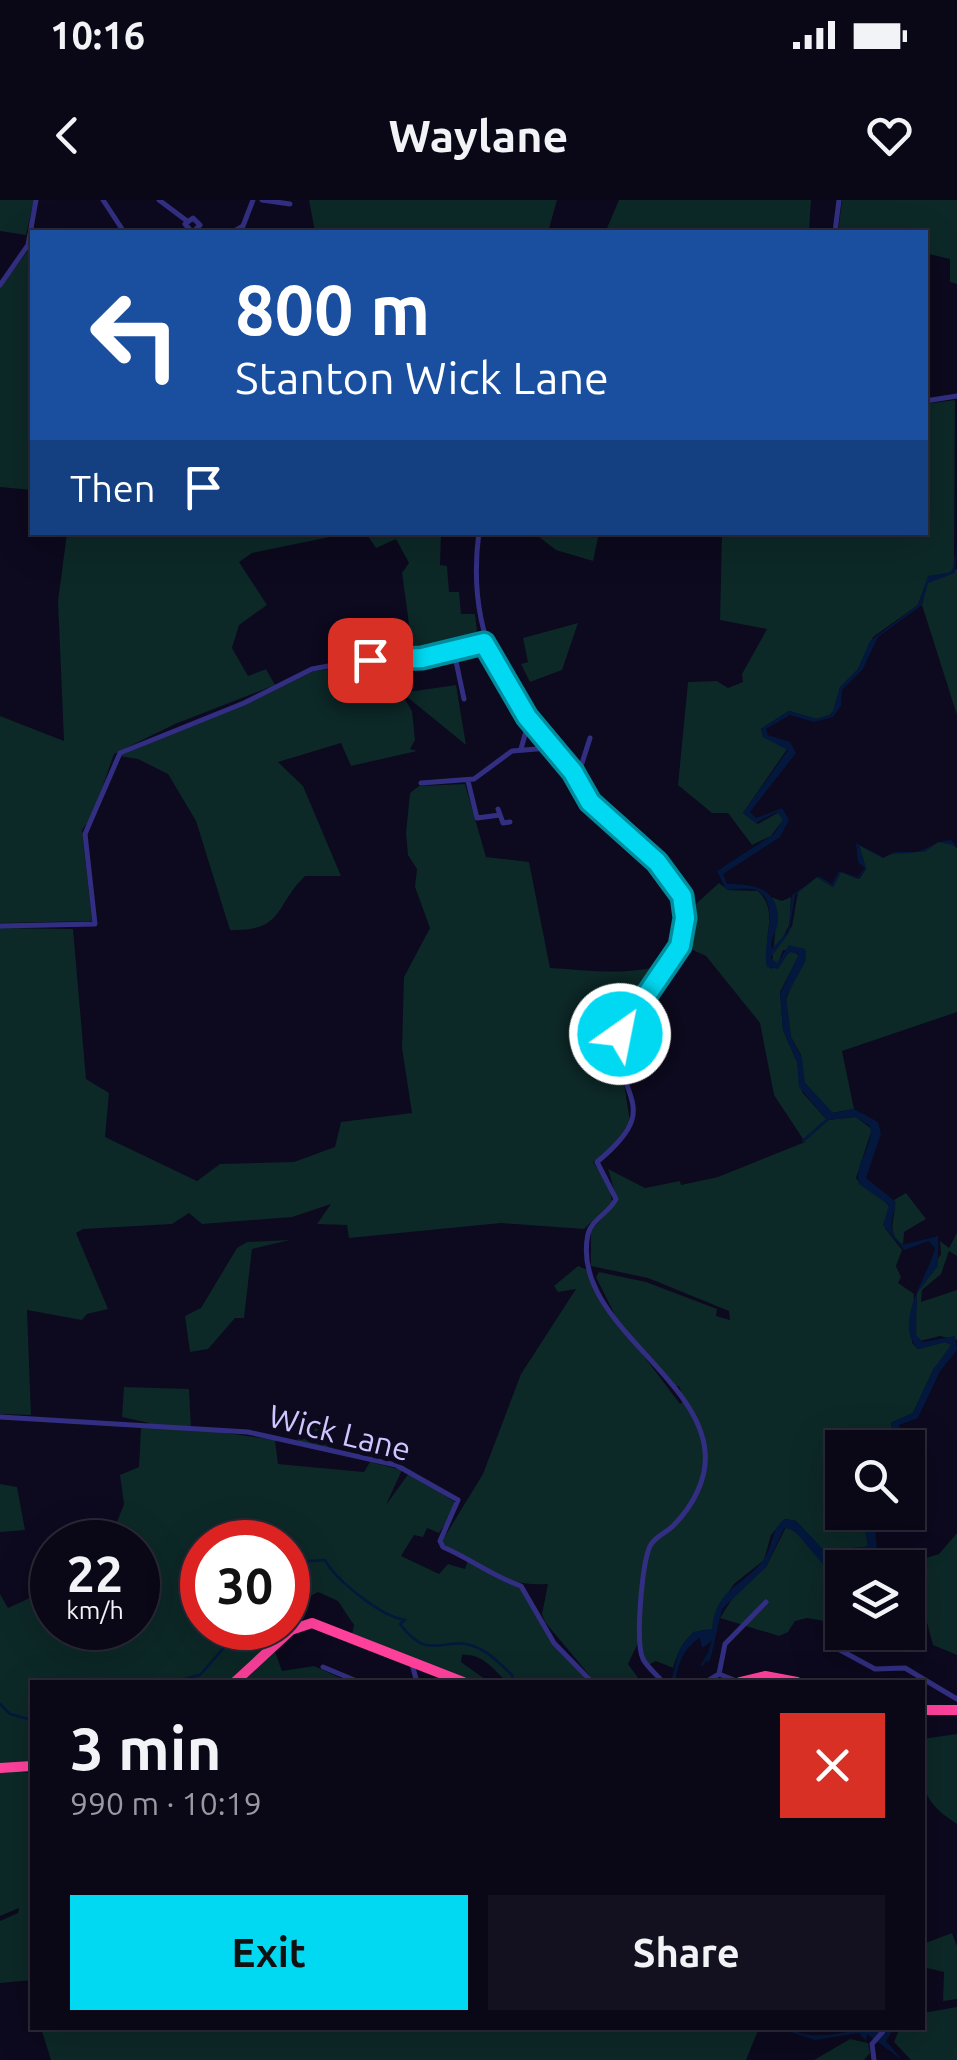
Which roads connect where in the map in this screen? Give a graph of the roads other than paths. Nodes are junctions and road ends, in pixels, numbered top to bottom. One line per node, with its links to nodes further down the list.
1 (36, 200): 9 (street)
2 (103, 200): 10 (street)
3 (159, 200): 8 (street)
4 (253, 200): 13 (street)
5 (262, 200): 7 (street)
6 (839, 200): 14 (street)
7 (286, 206)
8 (186, 221): 11 (street); 12 (street)
9 (32, 230)
10 (123, 230)
11 (191, 230)
12 (196, 230)
13 (236, 230)
14 (835, 230)
15 (30, 244): 16 (street)
16 (0, 285)
17 (957, 396): 18 (street)
18 (928, 400)
19 (479, 535): 20 (street)
20 (484, 643): 21 (street); 23 (street)
21 (454, 652): 22 (street); 31 (street)
22 (465, 699)
23 (530, 720): 25 (street); 26 (street)
24 (590, 738): 27 (street)
25 (549, 748): 26 (street); 27 (street)
26 (521, 749): 28 (street)
27 (578, 779): 43 (street)
28 (468, 780): 29 (street); 30 (street)
29 (421, 783)
30 (510, 822)
31 (0, 926)
32 (0, 1416): 42 (street, Wick Lane)
33 (766, 1602): 37 (street)
34 (840, 1650): 48 (street)
35 (410, 1660): 38 (highway); 40 (street); 41 (highway)
36 (323, 1667): 39 (street)
37 (719, 1674): 44 (street); 45 (street)
38 (237, 1680)
39 (353, 1680)
40 (416, 1680)
41 (458, 1680)
42 (590, 1680)
43 (661, 1680)
44 (709, 1680)
45 (735, 1680)
46 (750, 1680): 47 (highway)
47 (788, 1680)
48 (957, 1699)
49 (925, 1710): 50 (highway)
50 (957, 1710)
51 (0, 1768): 52 (highway)
52 (29, 1768)
53 (885, 2030): 54 (street)
54 (874, 2060)

